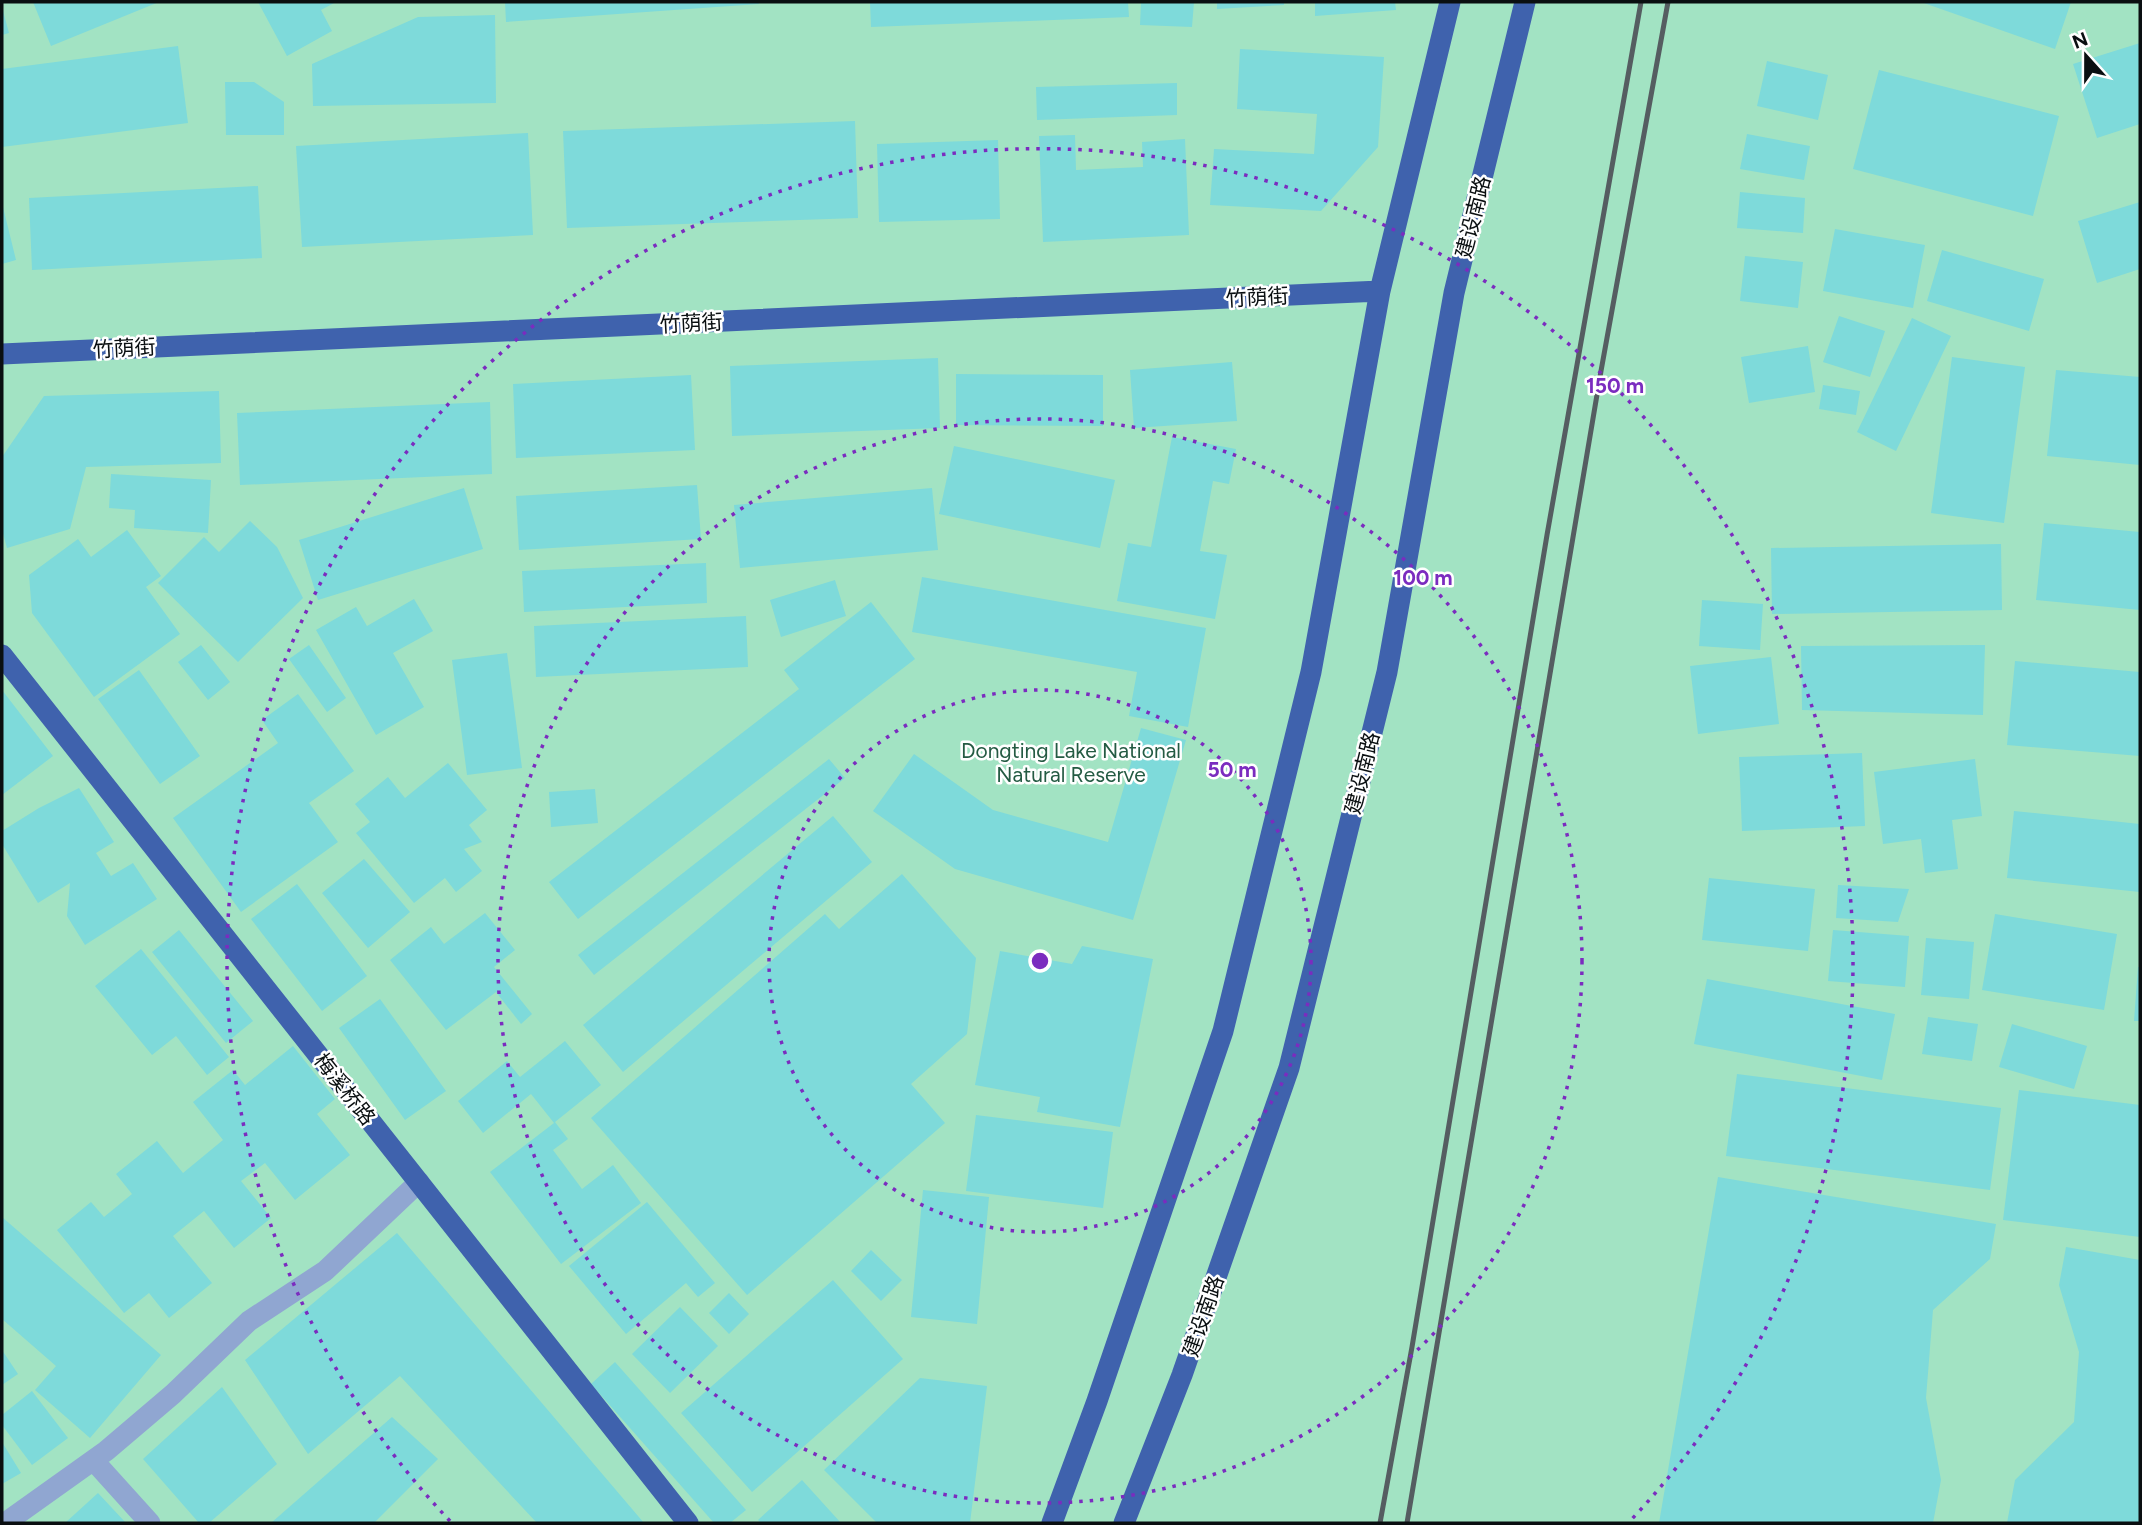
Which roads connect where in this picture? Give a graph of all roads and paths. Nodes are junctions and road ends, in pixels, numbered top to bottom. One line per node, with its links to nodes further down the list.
1 (1450, 2): 3 (main road)
2 (1525, 2): 12 (main road, 建设南路)
3 (1380, 291): 4 (main road, 竹荫街); 11 (main road)
4 (2, 354)
5 (2, 655): 6 (main road, 梅溪桥路)
6 (419, 1182): 7 (street); 10 (main road, 梅溪桥路)
7 (94, 1461): 8 (street); 9 (street)
8 (5, 1523)
9 (150, 1523)
10 (688, 1523)
11 (1052, 1523)
12 (1124, 1523)

